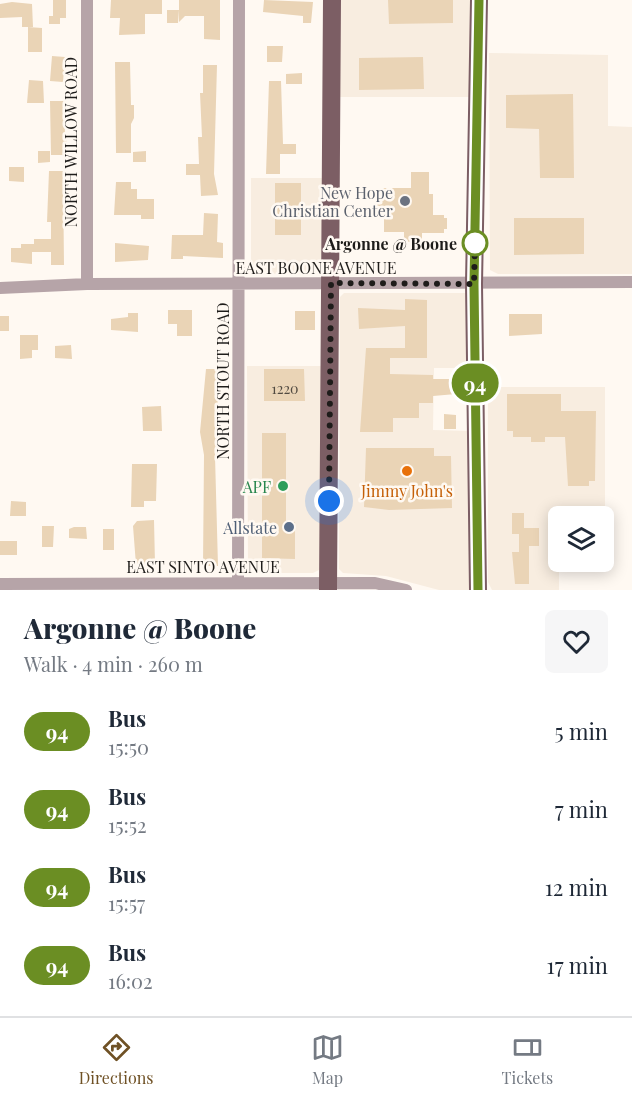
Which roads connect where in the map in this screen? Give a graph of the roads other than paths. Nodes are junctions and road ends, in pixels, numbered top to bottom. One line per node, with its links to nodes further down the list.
1 (87, 0): 8 (street, NORTH WILLOW ROAD)
2 (239, 0): 6 (street, NORTH STOUT ROAD)
3 (332, 0): 7 (main road)
4 (479, 0): 9 (main road)
5 (632, 282): 9 (street, EAST BOONE AVENUE)
6 (239, 283): 7 (street, EAST BOONE AVENUE); 8 (street, EAST BOONE AVENUE); 11 (street, NORTH STOUT ROAD)
7 (331, 283): 9 (street, EAST BOONE AVENUE); 13 (main road)
8 (87, 284): 10 (street, EAST BOONE AVENUE)
9 (474, 284): 15 (main road)
10 (0, 288)
11 (238, 583): 12 (street, EAST SINTO AVENUE); 13 (street, EAST SINTO AVENUE)
12 (0, 584)
13 (328, 586): 14 (street, EAST SINTO AVENUE)
14 (406, 590)
15 (478, 590)

